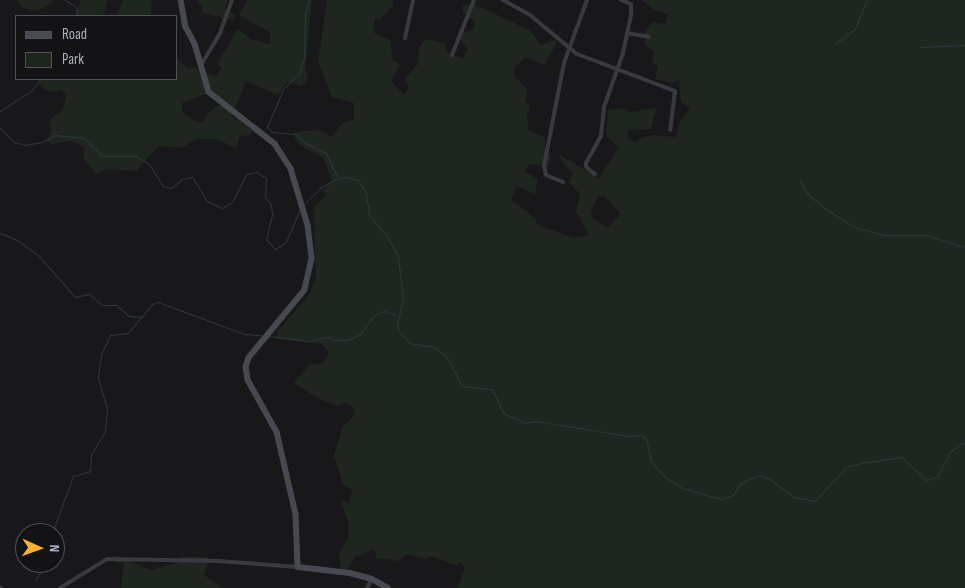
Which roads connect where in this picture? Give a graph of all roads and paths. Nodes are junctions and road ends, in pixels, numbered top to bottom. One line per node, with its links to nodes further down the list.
1 (181, 0): 13 (main road)
2 (232, 0): 13 (street)
3 (413, 0): 10 (street)
4 (474, 0): 12 (street)
5 (503, 0): 11 (street)
6 (587, 0): 11 (street)
7 (621, 0): 8 (street)
8 (627, 34): 9 (street); 14 (street)
9 (649, 37)
10 (405, 38)
11 (569, 49): 14 (street); 17 (street)
12 (452, 55)
13 (200, 67): 18 (main road)
14 (616, 71): 15 (street); 16 (street)
15 (670, 130)
16 (595, 174)
17 (563, 182)
18 (298, 567): 19 (main road); 20 (street)
19 (372, 579): 21 (street); 22 (main road)
20 (60, 588)
21 (367, 588)
22 (388, 588)

